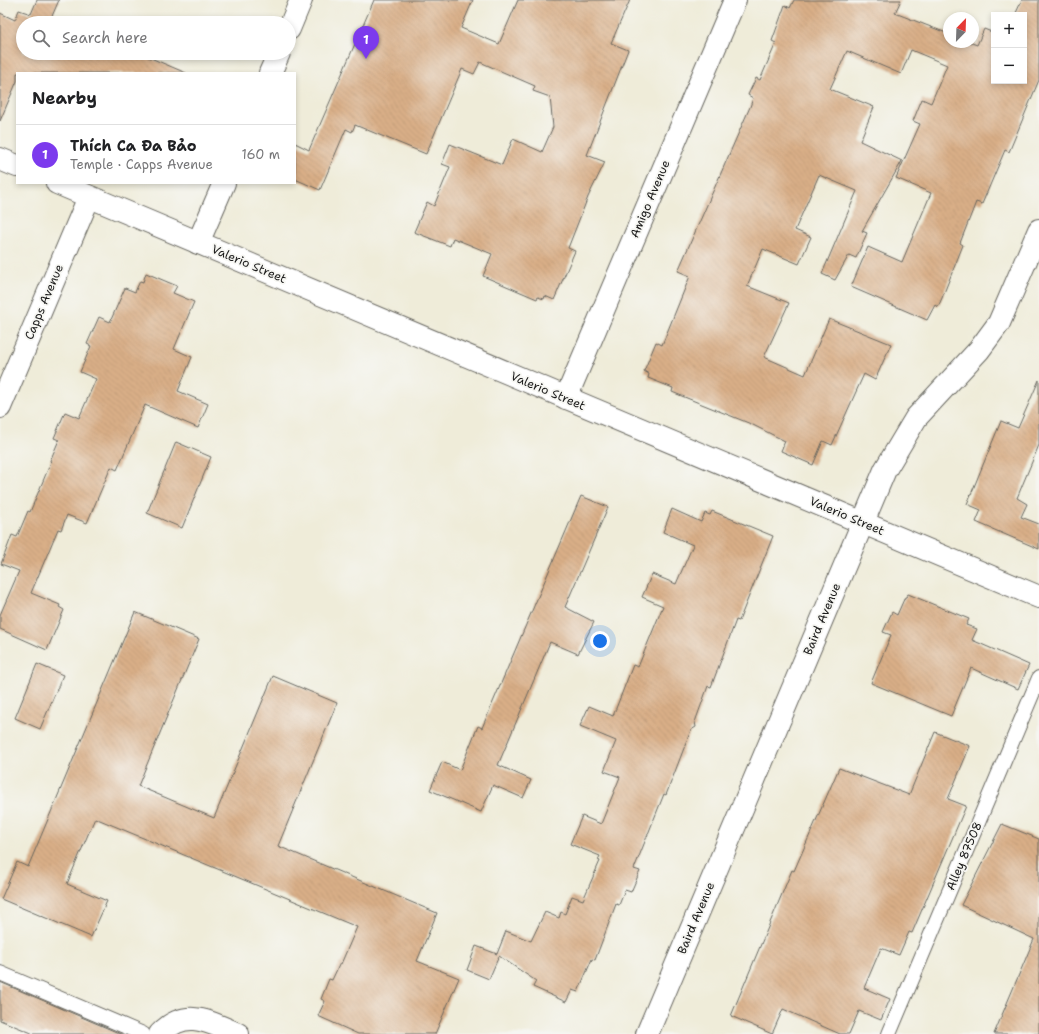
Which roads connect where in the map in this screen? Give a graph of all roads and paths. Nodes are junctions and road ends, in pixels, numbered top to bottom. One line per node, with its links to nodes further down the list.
1 (301, 0): 3 (street)
2 (735, 0): 13 (street, Amigo Avenue)
3 (294, 16)
4 (276, 60): 5 (street)
5 (270, 72)
6 (0, 159): 7 (street)
7 (16, 166)
8 (59, 184): 10 (street, Valerio Street)
9 (224, 184): 12 (street)
10 (89, 197): 12 (street, Valerio Street); 14 (street, Capps Avenue)
11 (1039, 230): 15 (street, Baird Avenue)
12 (198, 243): 13 (street, Valerio Street)
13 (566, 398): 15 (street, Valerio Street)
14 (0, 407)
15 (863, 522): 16 (street, Valerio Street); 22 (street, Baird Avenue)
16 (1039, 597)
17 (1039, 678): 23 (lane, Alley 87508)
18 (0, 973): 19 (lane)
19 (143, 1034)
20 (160, 1034): 21 (street)
21 (238, 1034)
22 (647, 1034)
23 (889, 1034)

